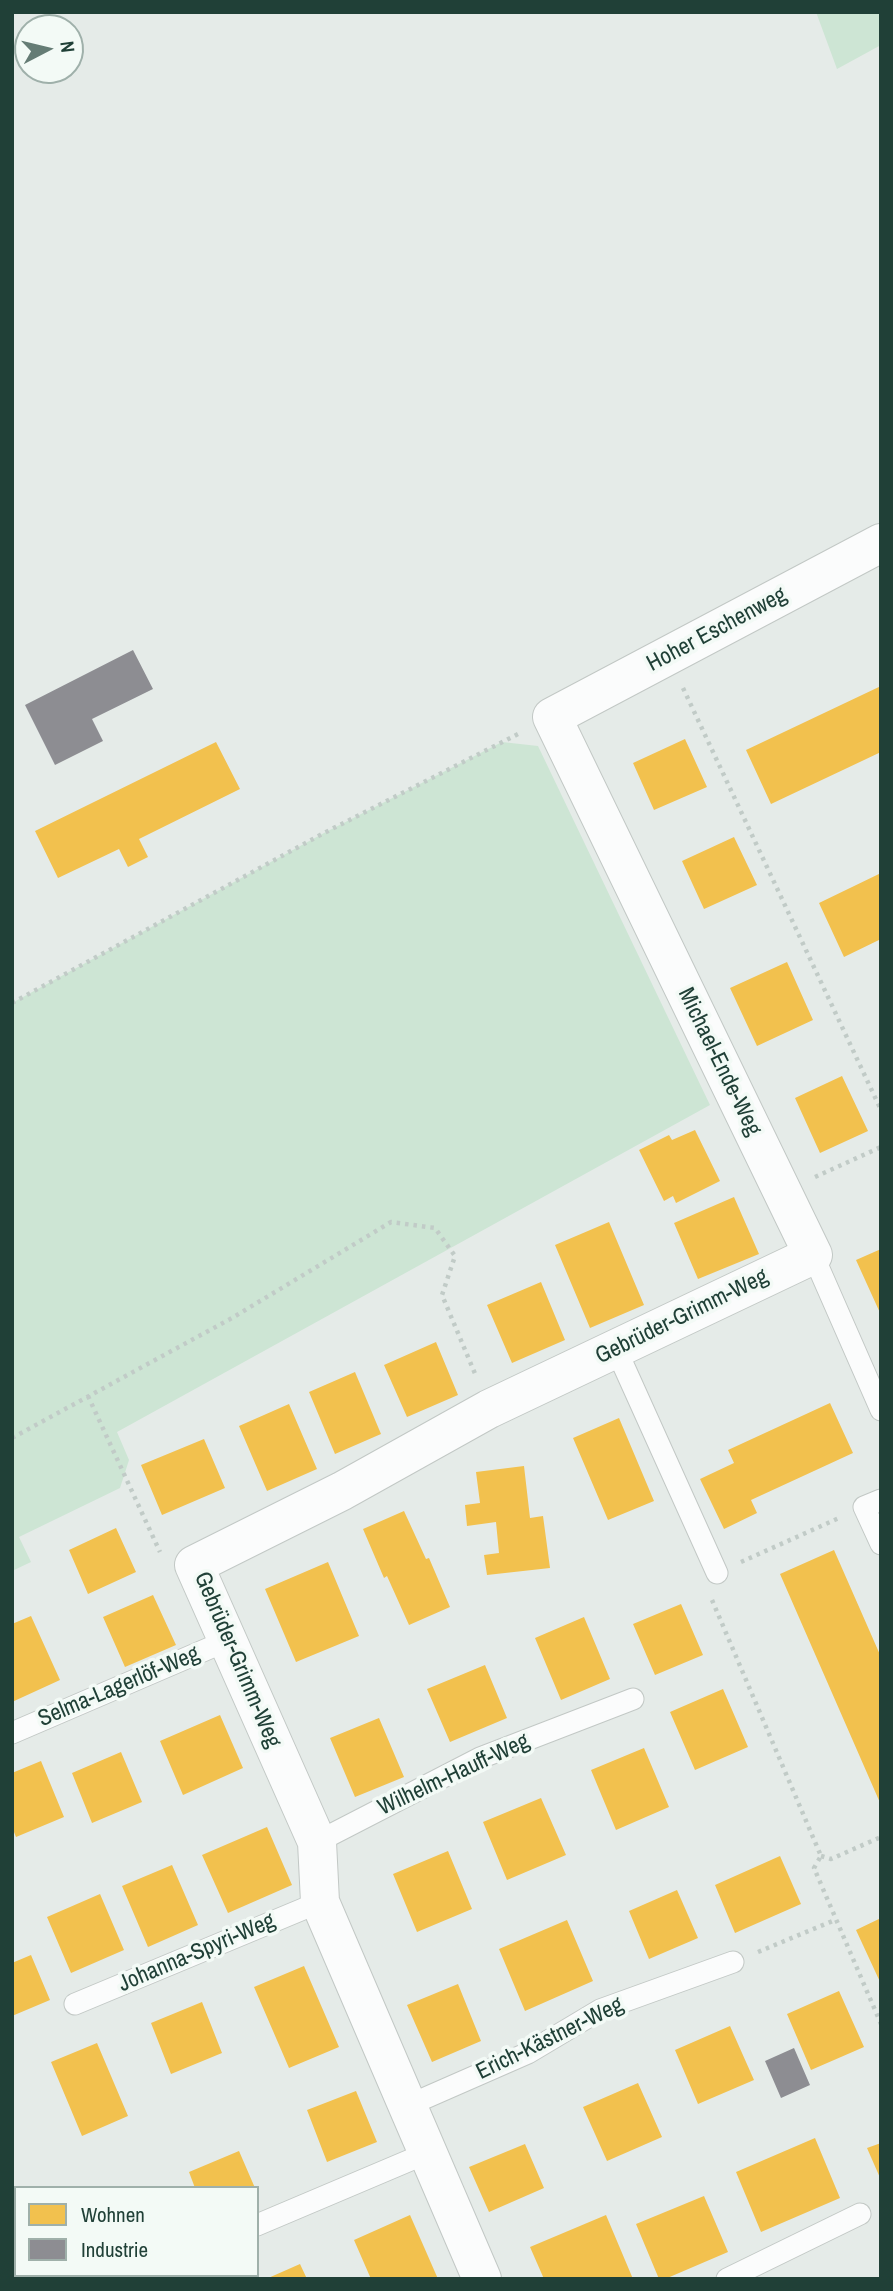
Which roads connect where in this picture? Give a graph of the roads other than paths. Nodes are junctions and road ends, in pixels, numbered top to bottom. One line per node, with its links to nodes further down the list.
1 (881, 543): 2 (street, Hoher Eschenweg)
2 (552, 717): 3 (street, Michael-Ende-Weg)
3 (813, 1255): 4 (street, Gebrüder-Grimm-Weg); 5 (lane, Michael-Ende-Weg)
4 (616, 1349): 8 (lane); 9 (street, Gebrüder-Grimm-Weg)
5 (881, 1409)
6 (873, 1503): 7 (lane)
7 (881, 1544)
8 (717, 1573)
9 (226, 1641): 11 (lane, Selma-Lagerlöf-Weg); 12 (street, Gebrüder-Grimm-Weg)
10 (633, 1699): 12 (lane, Wilhelm-Hauff-Weg)
11 (12, 1733)
12 (317, 1842): 13 (street, Gebrüder-Grimm-Weg)
13 (320, 1902): 15 (lane, Johanna-Spyri-Weg); 16 (street, Gebrüder-Grimm-Weg)
14 (733, 1962): 16 (lane, Erich-Kästner-Weg)
15 (75, 2004)
16 (408, 2106): 17 (street, Gebrüder-Grimm-Weg)
17 (428, 2153): 19 (lane); 20 (street, Gebrüder-Grimm-Weg)
18 (860, 2214): 21 (lane)
19 (259, 2224)
20 (482, 2279)
21 (727, 2279)

